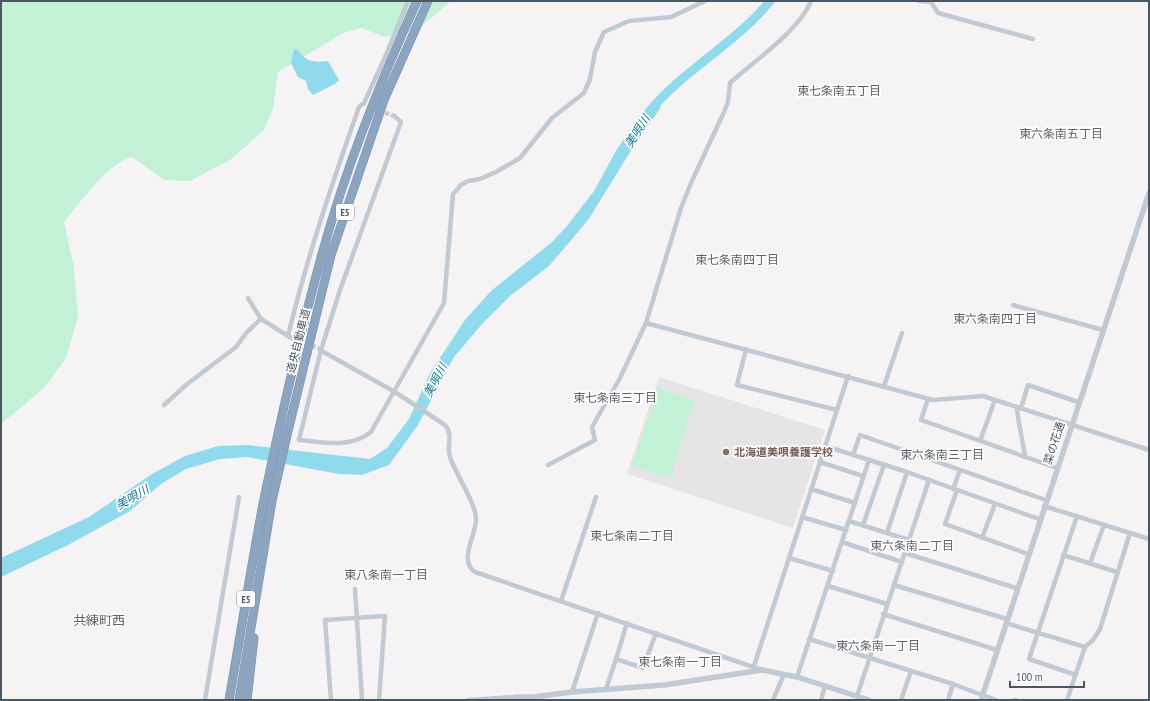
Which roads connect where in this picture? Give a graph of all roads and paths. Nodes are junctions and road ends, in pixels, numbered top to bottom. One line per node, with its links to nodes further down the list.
1 (408, 1): 8 (street)
2 (417, 1): 32 (highway, 道央自動車道 / E5)
3 (428, 1): 32 (highway, 道央自動車道 / E5)
4 (705, 1): 24 (street)
5 (811, 1): 15 (street)
6 (919, 1): 7 (street)
7 (1033, 39)
8 (364, 103): 9 (street); 18 (street)
9 (370, 106)
10 (394, 116): 20 (street)
11 (1149, 193): 16 (street, 菜の花通)
12 (248, 298): 14 (street)
13 (1013, 305): 16 (street)
14 (261, 319): 18 (street); 28 (street)
15 (646, 323): 21 (street); 41 (street)
16 (1103, 330): 27 (street, 菜の花通)
17 (902, 333): 23 (street)
18 (288, 336): 19 (street)
19 (294, 339)
20 (320, 349): 24 (street); 24 (street)
21 (746, 349): 22 (street); 30 (street)
22 (848, 376): 23 (street); 30 (street)
23 (884, 386): 25 (street)
24 (395, 392): 81 (street)
25 (928, 398): 26 (street); 33 (street)
26 (995, 400): 29 (street); 33 (street)
27 (1078, 402): 29 (street); 31 (street, 菜の花通)
28 (164, 405)
29 (1019, 408): 31 (street); 37 (street)
30 (837, 410): 34 (street)
31 (1071, 424): 35 (street); 42 (street, 菜の花通)
32 (283, 430): 51 (highway, 道央自動車道 / E5)
33 (980, 441): 37 (street)
34 (825, 446): 36 (street); 39 (street)
35 (1149, 450)
36 (853, 455): 38 (street); 43 (street)
37 (1025, 457): 42 (street)
38 (869, 460): 40 (street); 45 (street)
39 (820, 462): 45 (street); 47 (street)
40 (884, 464): 44 (street); 59 (street)
41 (548, 465)
42 (1057, 468): 53 (street, 菜の花通)
43 (960, 470): 48 (street); 53 (street)
44 (907, 472): 46 (street); 62 (street)
45 (863, 476): 52 (street)
46 (929, 480): 48 (street); 66 (street)
47 (811, 489): 52 (street); 56 (street)
48 (955, 490): 54 (street); 64 (street)
49 (239, 497): 109 (street)
50 (596, 497): 81 (street)
51 (268, 500): 70 (highway, 道央自動車道 / E5); 110 (highway, 道央自動車道 / E5)
52 (854, 503): 58 (street)
53 (1045, 503): 55 (street); 57 (street, 菜の花通)
54 (995, 504): 57 (street); 64 (street)
55 (1077, 516): 60 (street); 71 (street)
56 (802, 517): 61 (street); 72 (street)
57 (1039, 519): 69 (street, 菜の花通)
58 (849, 521): 59 (street); 61 (street)
59 (863, 525): 62 (street)
60 (1104, 525): 63 (street); 74 (street)
61 (846, 530): 67 (street)
62 (886, 533): 66 (street)
63 (1130, 533): 65 (street); 76 (street)
64 (982, 538): 69 (street)
65 (1149, 539)
66 (909, 540): 68 (street)
67 (842, 542): 73 (street); 75 (street)
68 (905, 553): 73 (street); 79 (street)
69 (1028, 554): 79 (street, 菜の花通)
70 (262, 555): 111 (highway, 道央自動車道 / E5); 112 (highway)
71 (1064, 555): 74 (street); 89 (street)
72 (789, 558): 75 (street); 95 (street)
73 (902, 562): 77 (street)
74 (1090, 563): 76 (street)
75 (833, 571): 78 (street)
76 (1117, 572): 91 (street)
77 (894, 585): 82 (street); 86 (street)
78 (828, 586): 82 (street); 90 (street)
79 (1016, 588): 86 (street, 菜の花通)
80 (355, 589): 85 (street)
81 (561, 601): 83 (street)
82 (887, 604): 84 (street)
83 (598, 613): 87 (street); 104 (street)
84 (883, 614): 92 (street); 93 (street)
85 (357, 618): 113 (street); 114 (street); 115 (street)
86 (1007, 621): 89 (street); 92 (street, 菜の花通)
87 (627, 623): 88 (street); 94 (street)
88 (656, 633): 94 (street); 95 (street)
89 (1037, 633): 91 (street); 99 (street)
90 (809, 639): 93 (street); 100 (street)
91 (1085, 646): 99 (street)
92 (997, 650): 107 (street, 菜の花通)
93 (869, 658): 97 (street); 105 (street)
94 (616, 659): 103 (street)
95 (754, 666): 96 (street)
96 (762, 670): 98 (street); 103 (street)
97 (912, 671): 101 (street); 120 (street)
98 (784, 674): 100 (street); 117 (street)
99 (1076, 675): 123 (street)
100 (797, 677): 102 (street)
101 (953, 684): 107 (street); 121 (street)
102 (825, 686): 105 (street); 118 (street)
103 (606, 690): 104 (street)
104 (572, 692): 108 (street)
105 (857, 696): 119 (street)
106 (516, 697): 108 (street); 116 (street)
107 (982, 697): 122 (street)
108 (531, 698)
109 (206, 700)
110 (229, 700)
111 (239, 700)
112 (247, 700)
113 (331, 700)
114 (362, 700)
115 (379, 700)
116 (468, 700)
117 (773, 700)
118 (821, 700)
119 (869, 700)
120 (901, 700)
121 (948, 700)
122 (996, 700)
123 (1067, 700)

